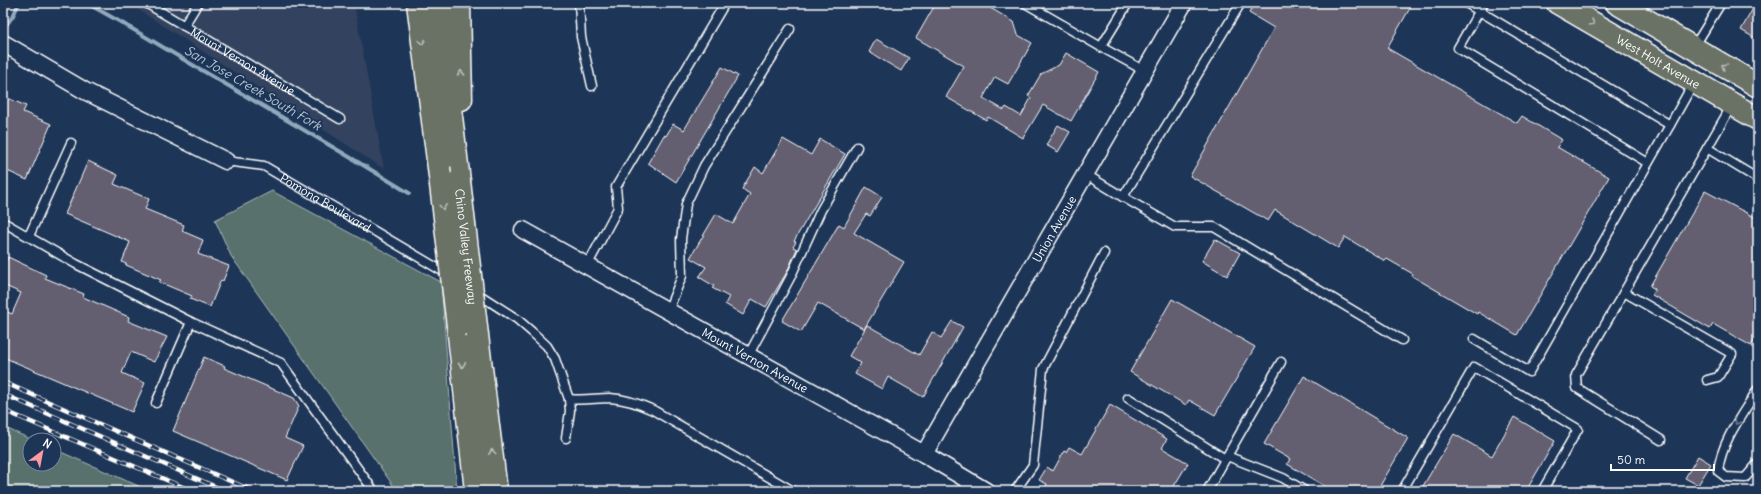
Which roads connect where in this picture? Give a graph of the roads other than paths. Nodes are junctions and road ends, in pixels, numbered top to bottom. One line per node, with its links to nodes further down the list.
1 (146, 3): 18 (lane, Mount Vernon Avenue)
2 (198, 3): 18 (lane)
3 (418, 3): 63 (main road, Chino Valley Freeway, one-way to 63, bridge)
4 (437, 3): 34 (main road, Chino Valley Freeway)
5 (460, 3): 34 (main road, one-way to 5)
6 (579, 3): 25 (lane)
7 (725, 3): 44 (lane)
8 (1025, 3): 21 (lane)
9 (1128, 3): 21 (lane)
10 (1184, 3): 23 (street, Union Avenue)
11 (1240, 3): 39 (lane)
12 (1466, 3): 17 (lane)
13 (1484, 3): 17 (lane)
14 (1558, 3): 24 (main road, West Holt Avenue, one-way to 24)
15 (1617, 3): 22 (main road)
16 (1721, 3): 22 (lane)
17 (1480, 11): 30 (lane); 36 (lane)
18 (184, 26): 28 (lane, Mount Vernon Avenue)
19 (790, 29): 46 (lane)
20 (3, 43): 35 (street, Pomona Boulevard)
21 (1102, 47): 23 (lane)
22 (1694, 48): 26 (main road, one-way to 22)
23 (1145, 71): 37 (street, Union Avenue)
24 (1694, 82): 27 (main road, West Holt Avenue); 30 (lane)
25 (592, 86)
26 (1758, 86)
27 (1733, 104): 29 (main road, West Holt Avenue); 33 (lane)
28 (340, 119)
29 (1758, 119)
30 (1670, 125): 36 (lane)
31 (70, 143): 42 (lane)
32 (857, 147): 50 (lane)
33 (1708, 148): 38 (lane); 45 (lane)
34 (456, 154): 64 (main road, Chino Valley Freeway, one-way to 34, bridge)
35 (226, 161): 55 (lane, Pomona Boulevard)
36 (1648, 163): 48 (lane)
37 (1085, 174): 39 (lane); 59 (street, Union Avenue)
38 (1758, 179)
39 (1123, 197): 49 (lane)
40 (3, 222): 42 (lane)
41 (524, 230): 44 (street, Mount Vernon Avenue)
42 (29, 236): 47 (lane)
43 (1104, 253): 67 (lane)
44 (587, 266): 46 (street, Mount Vernon Avenue)
45 (1624, 292): 52 (lane); 58 (lane)
46 (668, 311): 50 (street, Mount Vernon Avenue)
47 (191, 322): 56 (lane); 62 (lane)
48 (1474, 339)
49 (1402, 340)
50 (748, 356): 59 (street, Mount Vernon Avenue)
51 (1281, 362): 60 (lane)
52 (1707, 380)
53 (1758, 389): 61 (lane, one-way to 61)
54 (1128, 398): 60 (lane)
55 (569, 399): 57 (lane, Pomona Boulevard); 65 (lane)
56 (156, 403)
57 (566, 438)
58 (1662, 440)
59 (924, 454): 66 (street, Mount Vernon Avenue)
60 (1226, 457): 68 (lane); 69 (lane)
61 (1758, 463)
62 (374, 491)
63 (476, 491)
64 (496, 491)
65 (793, 491)
66 (986, 491)
67 (1015, 491)
68 (1207, 491)
69 (1305, 491)
70 (1402, 491): 71 (lane)
71 (1542, 491)

